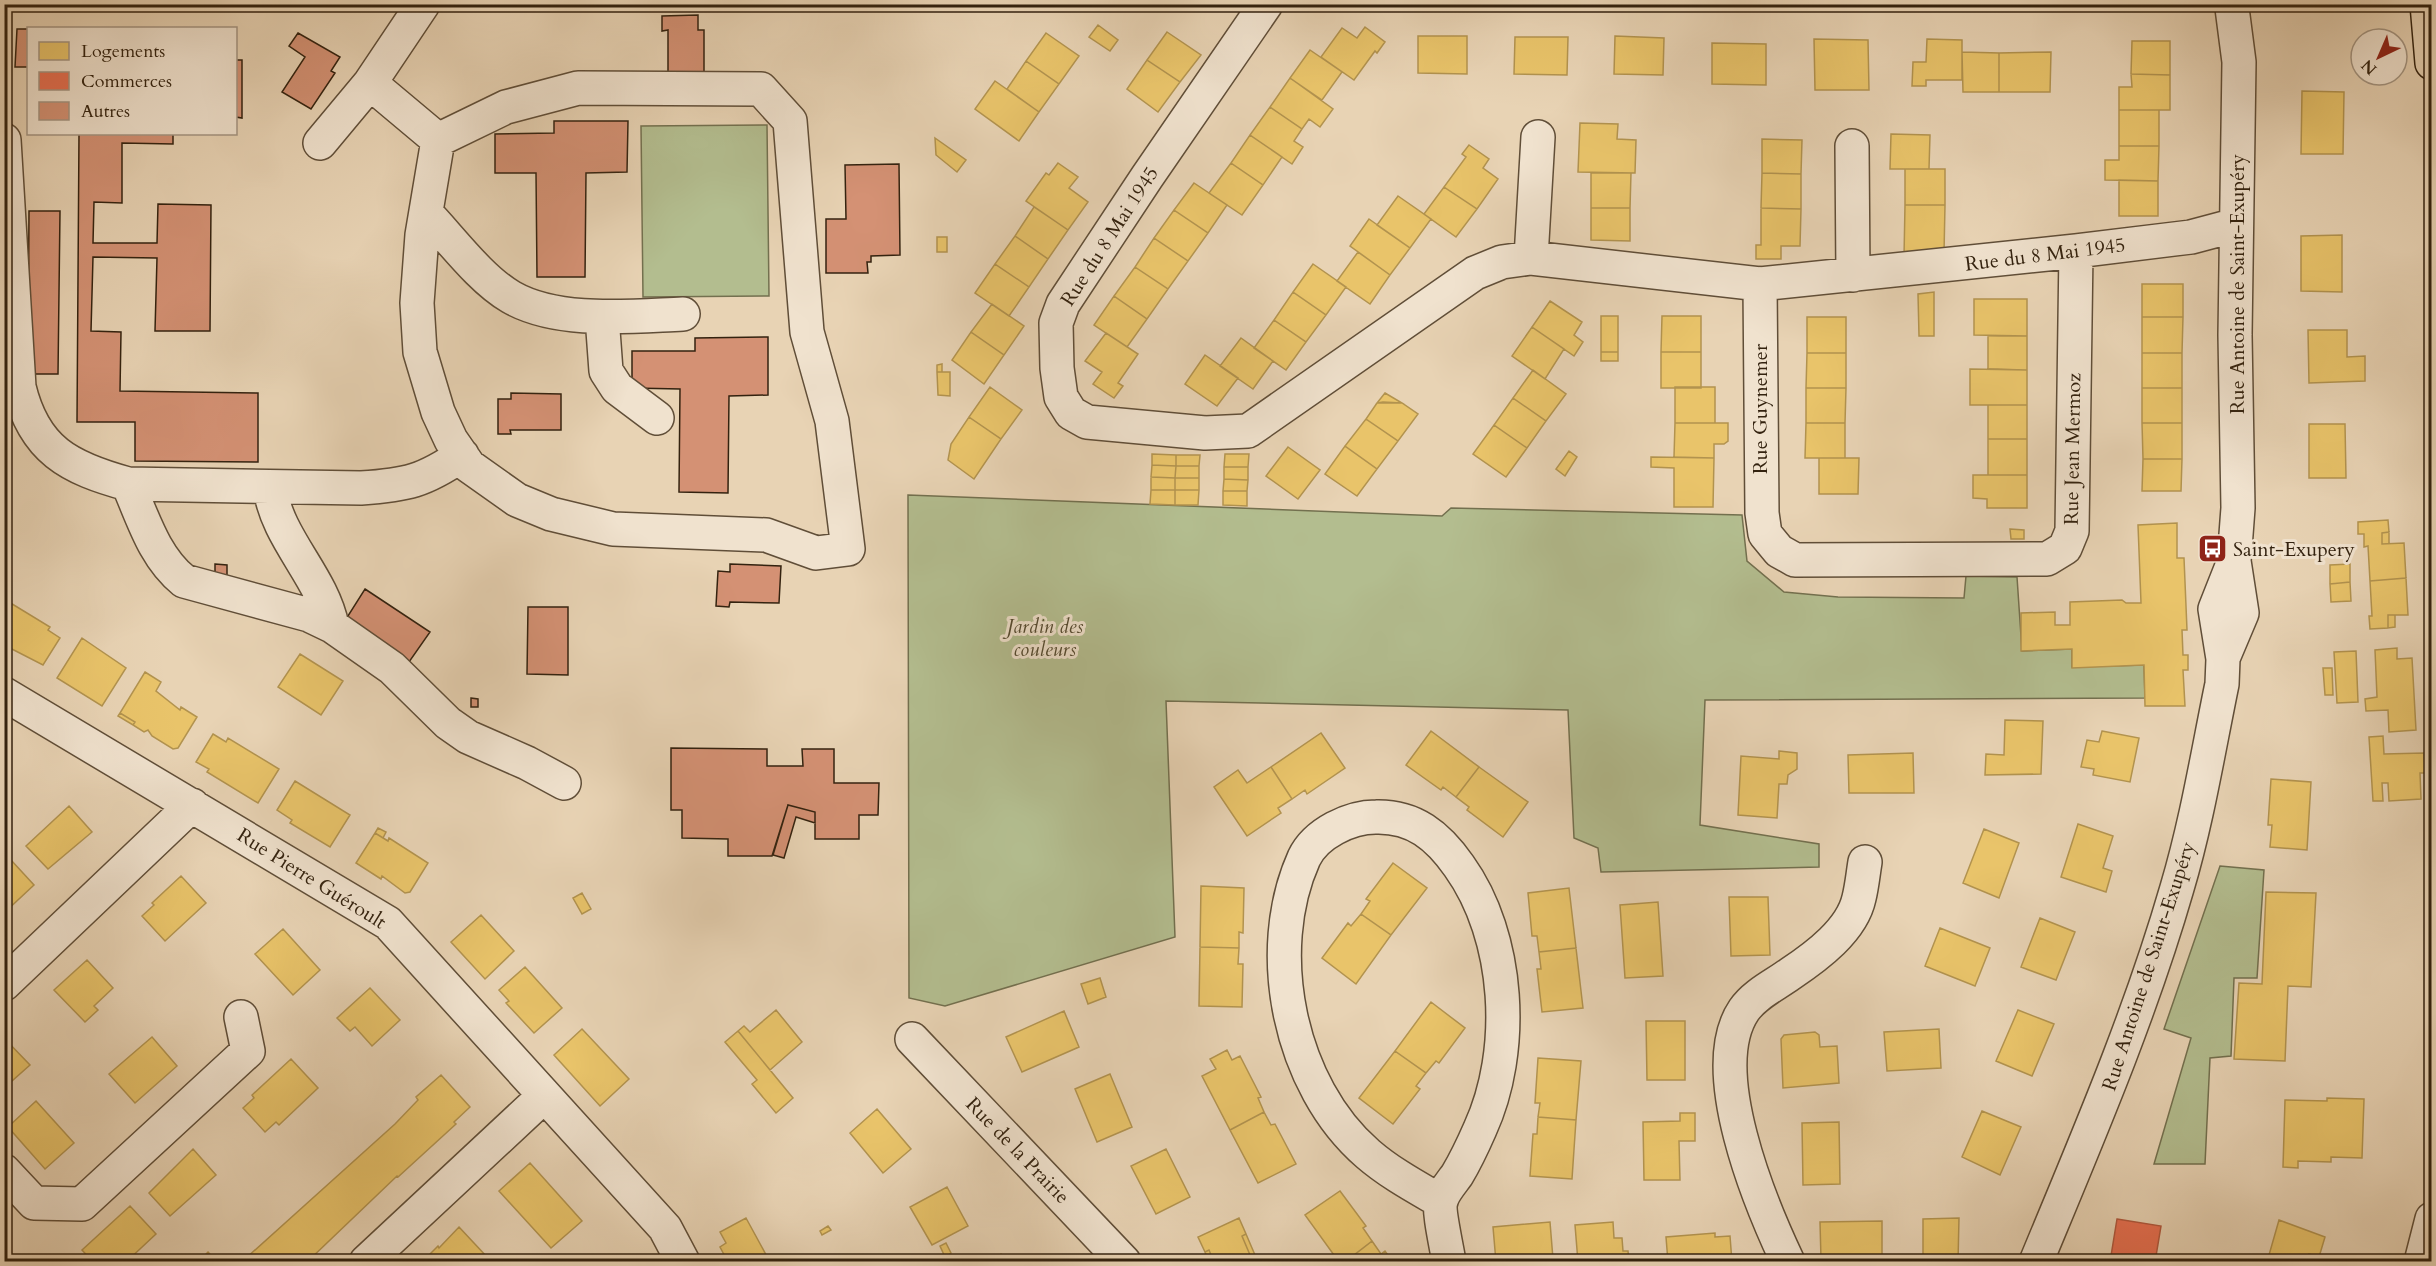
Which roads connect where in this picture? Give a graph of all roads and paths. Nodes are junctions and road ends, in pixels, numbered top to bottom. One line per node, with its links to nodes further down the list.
1 (423, 4): 6 (street)
2 (1266, 4): 15 (street, Rue du 8 Mai 1945)
3 (2427, 4): 5 (main road)
4 (2226, 6): 13 (street, Rue Antoine de Saint-Exupéry)
5 (2432, 63)
6 (370, 83): 9 (street); 10 (street)
7 (1538, 137): 15 (street)
8 (4, 140): 22 (street)
9 (438, 140): 12 (street); 21 (street)
10 (320, 143)
11 (1852, 146): 16 (street)
12 (426, 213): 19 (street); 21 (street)
13 (2236, 225): 14 (street, Rue du 8 Mai 1945); 42 (street, Rue Antoine de Saint-Exupéry)
14 (2076, 251): 16 (street, Rue du 8 Mai 1945); 24 (street, Rue Jean Mermoz)
15 (1531, 258): 17 (street, Rue du 8 Mai 1945)
16 (1853, 275): 17 (street, Rue du 8 Mai 1945)
17 (1760, 284): 24 (street, Rue Guynemer)
18 (683, 314): 19 (street)
19 (602, 317): 20 (street)
20 (657, 418)
21 (462, 455): 23 (street)
22 (128, 484): 23 (street); 25 (street)
23 (270, 488): 25 (street)
24 (1765, 534)
25 (332, 626): 27 (street)
26 (4, 694): 28 (street, Rue Pierre Guéroult)
27 (564, 783)
28 (192, 805): 30 (street); 33 (street, Rue Pierre Guéroult)
29 (1864, 862): 41 (street)
30 (4, 984)
31 (241, 1017): 34 (street)
32 (912, 1039): 39 (street, Rue de la Prairie)
33 (544, 1096): 37 (street); 38 (street, Rue Pierre Guéroult)
34 (4, 1171)
35 (1440, 1201): 35 (street); 40 (street)
36 (2432, 1219): 43 (street)
37 (366, 1262)
38 (683, 1262)
39 (1124, 1262)
40 (1449, 1262)
41 (1788, 1262)
42 (2036, 1262)
43 (2421, 1262)

